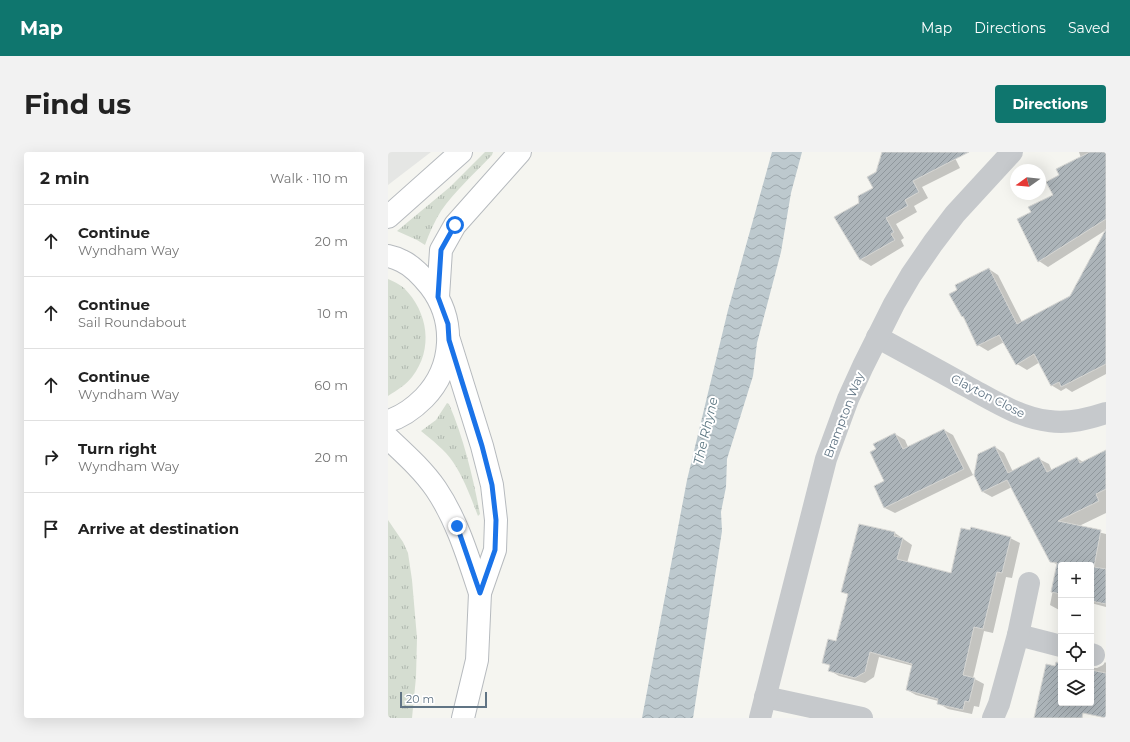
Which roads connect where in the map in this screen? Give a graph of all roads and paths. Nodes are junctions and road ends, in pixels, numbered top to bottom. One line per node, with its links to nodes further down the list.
1 (461, 152): 4 (main road)
2 (520, 152): 6 (main road)
3 (1012, 152): 7 (street, Brampton Way)
4 (388, 217)
5 (388, 256): 6 (main road)
6 (438, 297): 8 (main road)
7 (877, 337): 9 (street, Clayton Close); 16 (street, Brampton Way)
8 (449, 340): 10 (main road); 13 (main road)
9 (1106, 413)
10 (388, 420)
11 (388, 438): 13 (main road)
12 (1029, 583): 14 (street)
13 (480, 593): 17 (main road)
14 (1018, 635): 15 (street); 20 (street)
15 (1058, 645)
16 (765, 697): 18 (street, Brampton Way); 19 (street)
17 (463, 718)
18 (760, 718)
19 (862, 718)
20 (993, 718)

